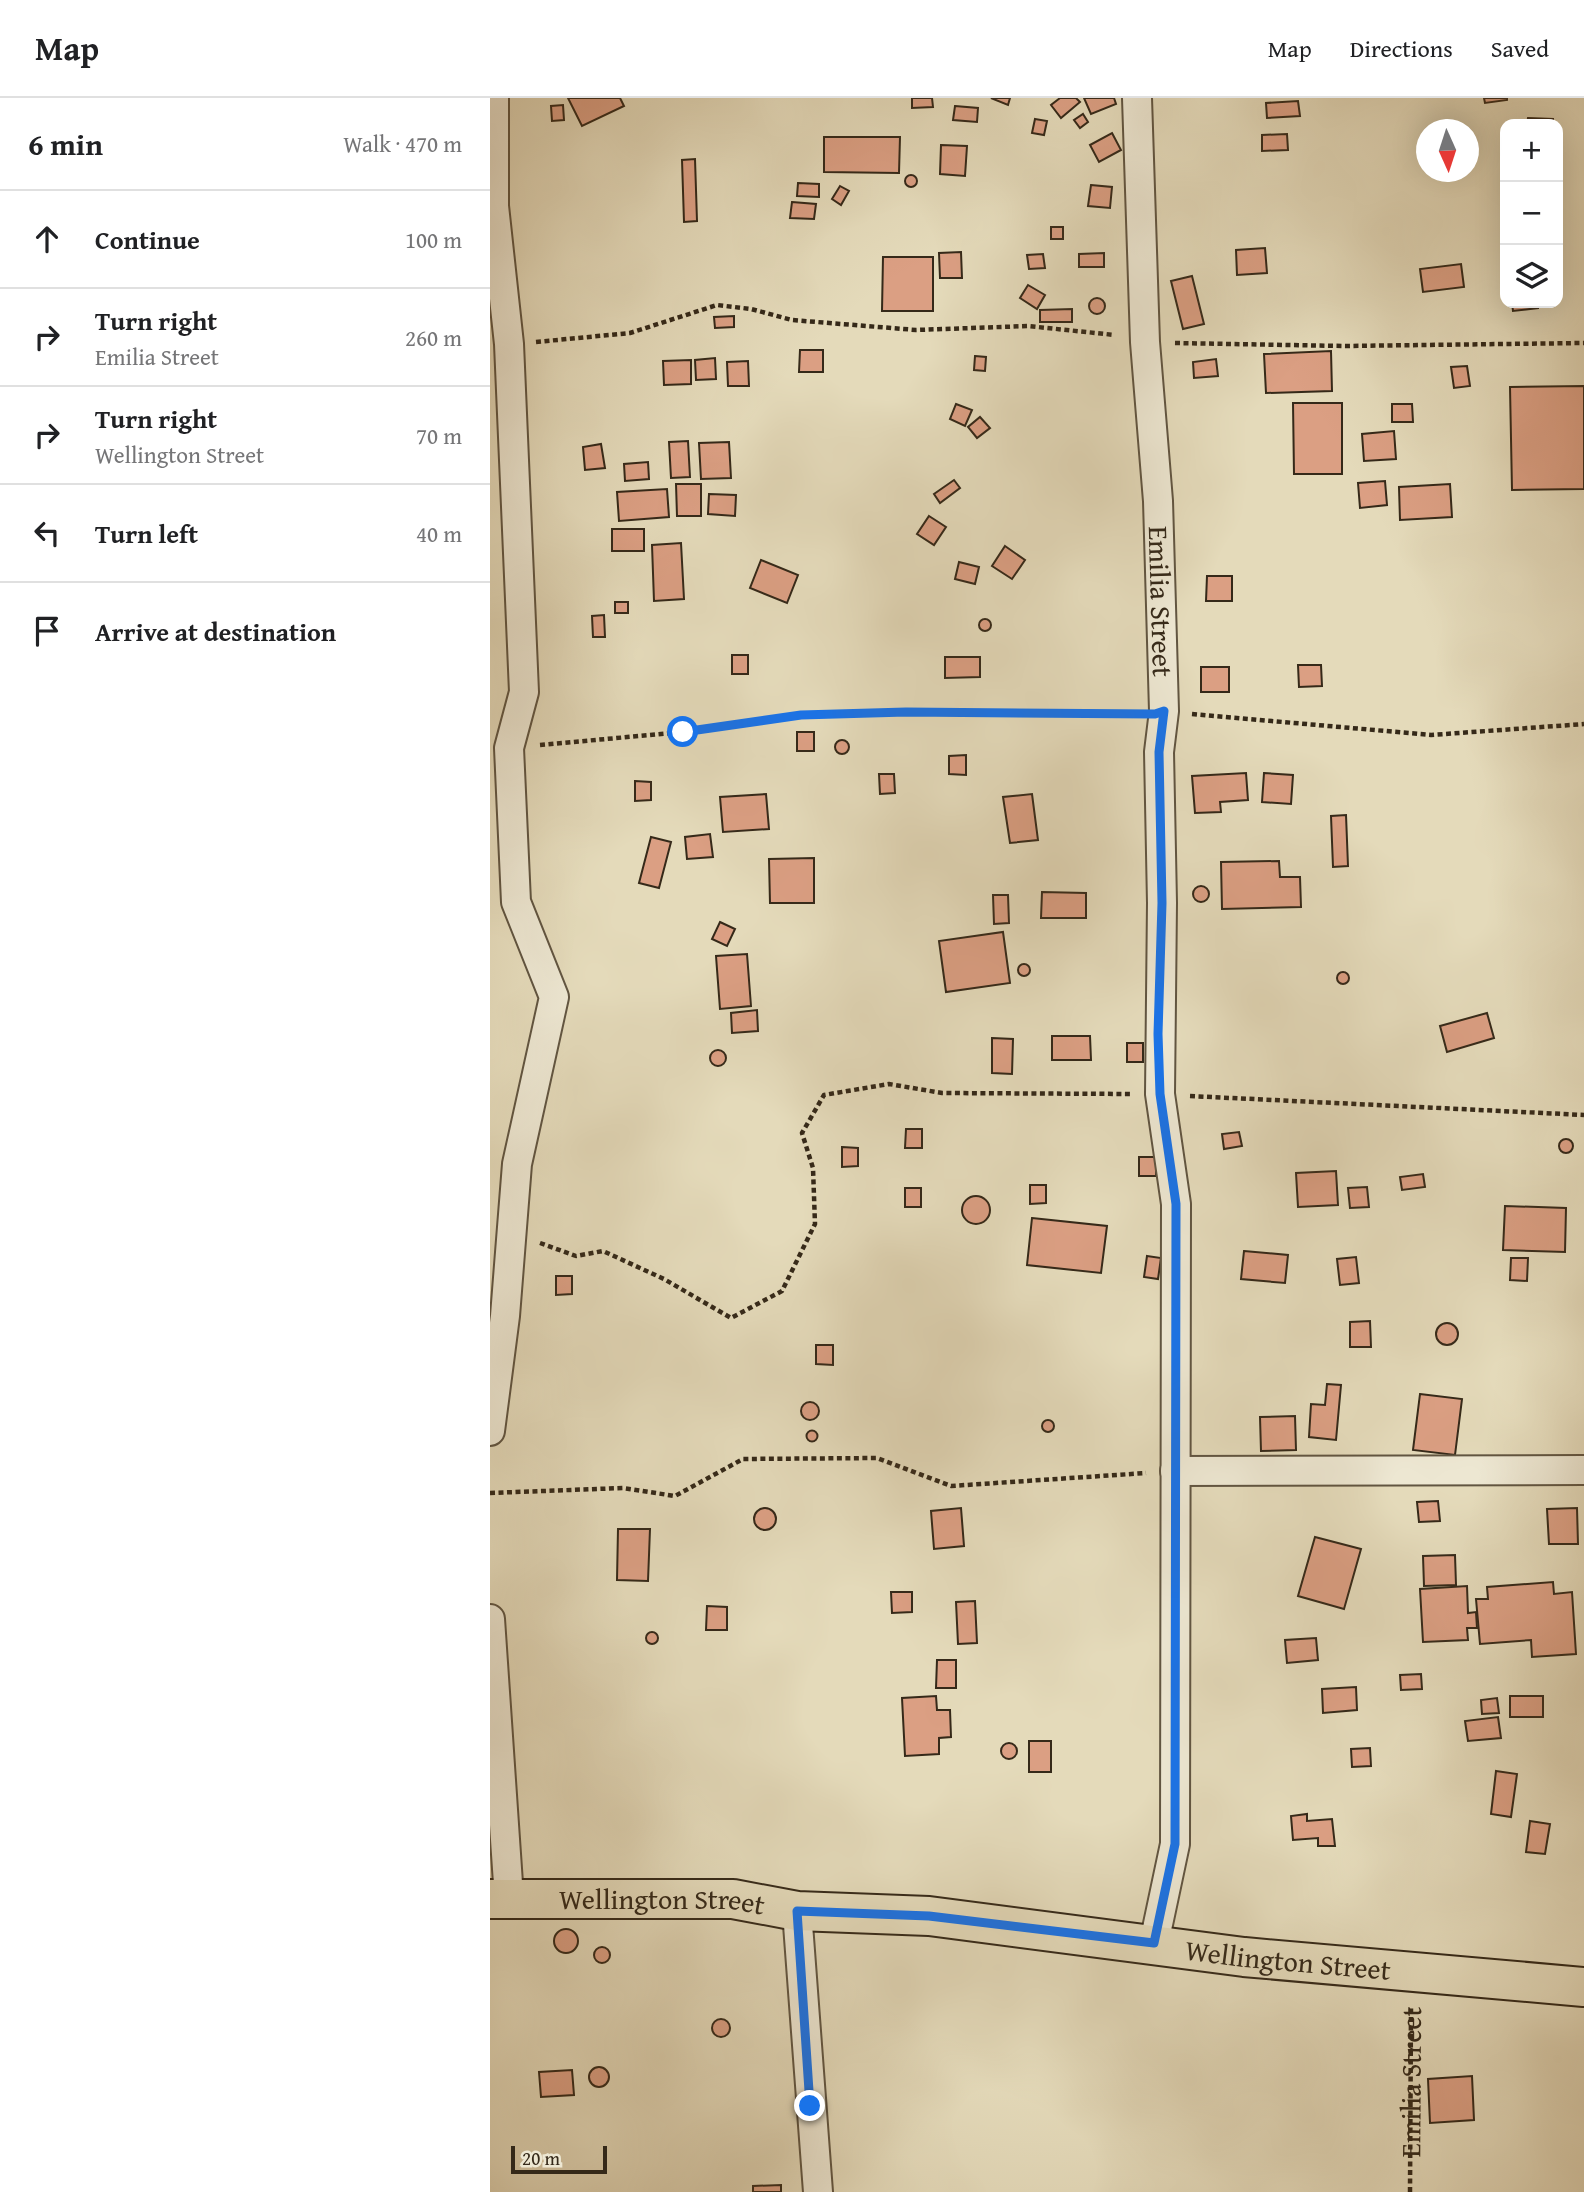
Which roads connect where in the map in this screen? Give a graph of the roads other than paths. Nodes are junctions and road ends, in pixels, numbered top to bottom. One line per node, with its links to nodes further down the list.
1 (494, 98): 3 (street)
2 (1137, 98): 5 (street, Emilia Street)
3 (490, 1431)
4 (1584, 1470): 5 (street)
5 (1175, 1471): 9 (street, Emilia Street)
6 (490, 1619): 7 (street)
7 (499, 1899): 8 (main road, Wellington Street)
8 (797, 1911): 9 (main road, Wellington Street); 11 (street)
9 (1154, 1943): 10 (main road, Wellington Street)
10 (1584, 1987)
11 (818, 2192)

